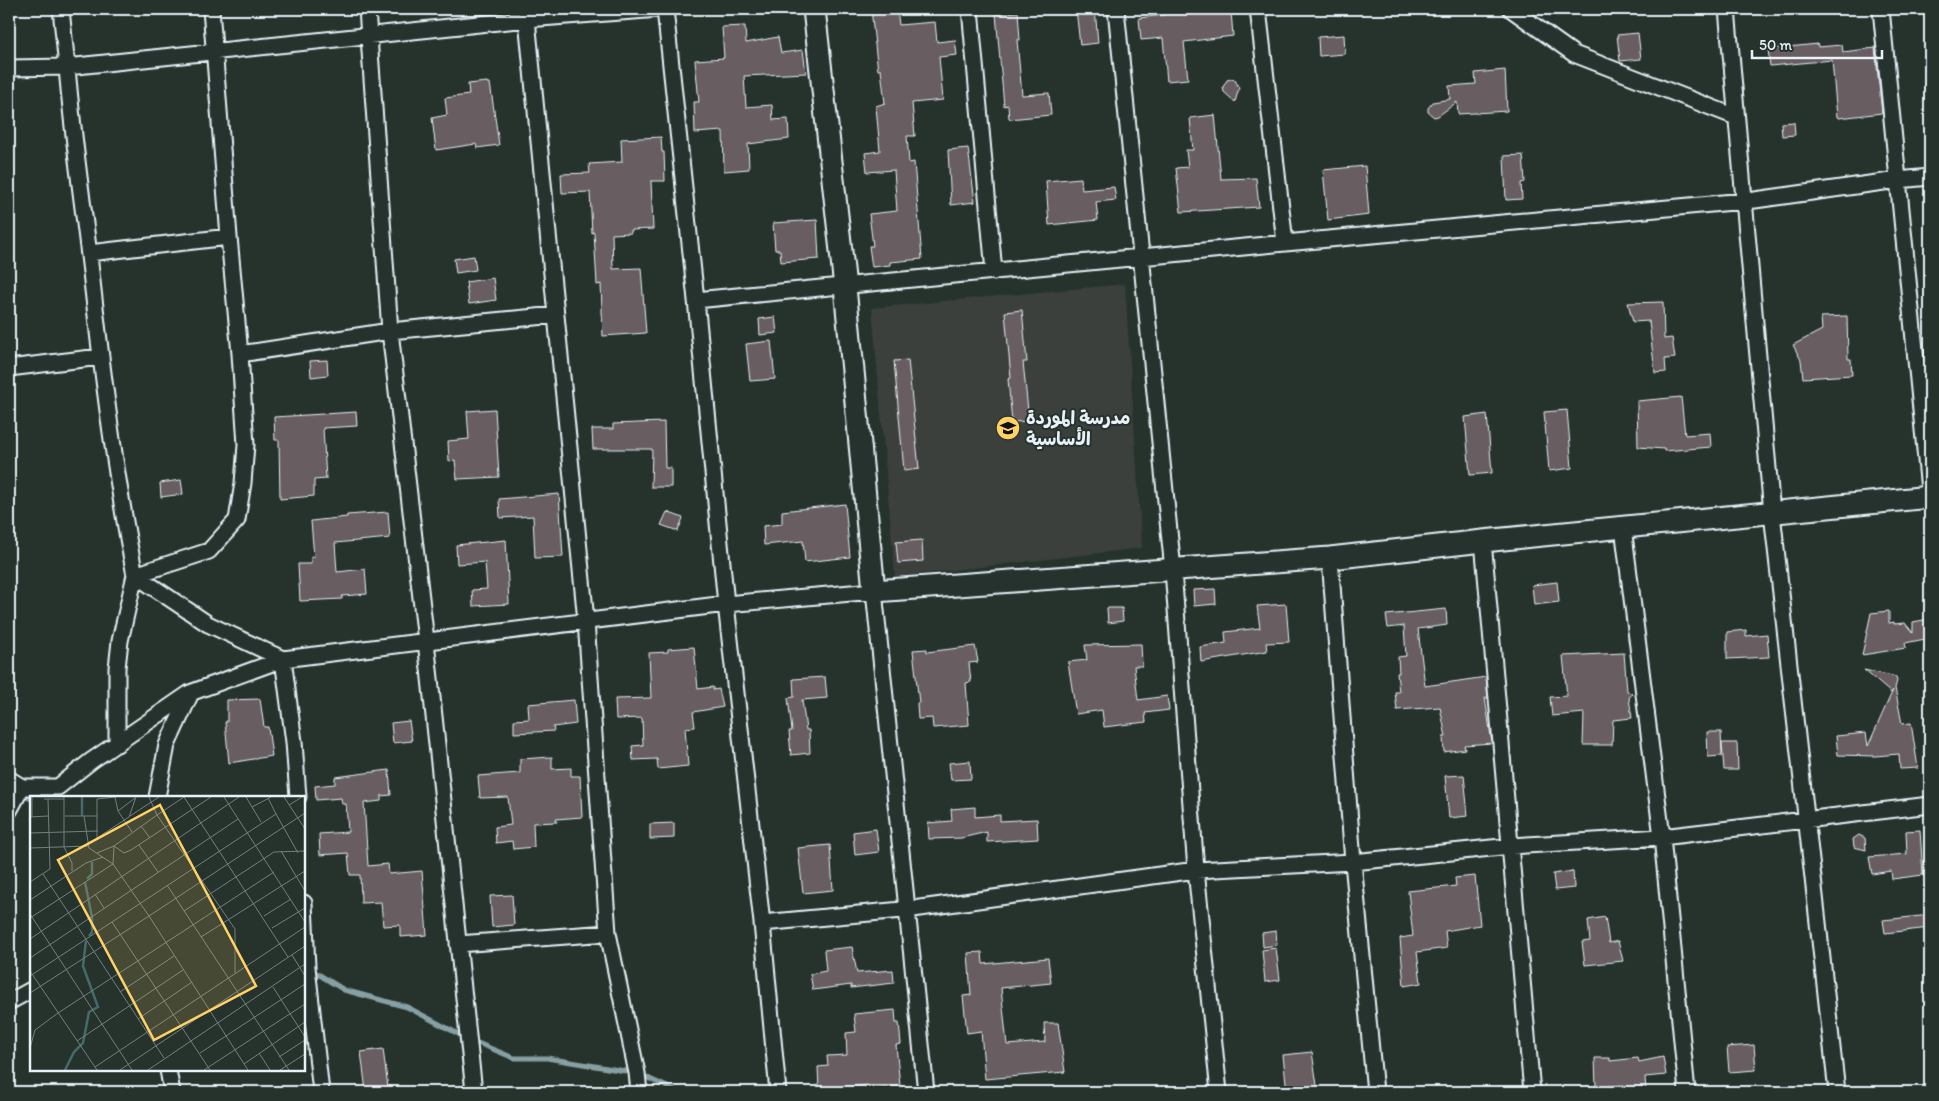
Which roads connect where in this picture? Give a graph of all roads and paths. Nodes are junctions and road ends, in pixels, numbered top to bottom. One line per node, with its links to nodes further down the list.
1 (61, 9): 17 (street)
2 (211, 9): 15 (street)
3 (367, 9): 14 (street)
4 (660, 9): 13 (street)
5 (665, 9): 28 (street)
6 (814, 9): 27 (main road)
7 (970, 9): 26 (street)
8 (1116, 9): 25 (street)
9 (1258, 9): 23 (street)
10 (1511, 9): 18 (street)
11 (1727, 9): 18 (street)
12 (1882, 9): 20 (street)
13 (526, 14): 14 (street); 29 (street)
14 (370, 36): 15 (street); 30 (street)
15 (215, 52): 17 (street); 22 (street)
16 (9, 68): 17 (street)
17 (67, 68): 24 (street)
18 (1736, 117): 21 (street)
19 (1930, 177): 20 (street)
20 (1898, 180): 21 (street); 34 (street)
21 (1744, 201): 23 (street); 35 (street)
22 (229, 237): 24 (street); 31 (street)
23 (1284, 243): 25 (street)
24 (89, 253): 32 (street)
25 (1140, 257): 26 (street); 39 (street)
26 (994, 272): 27 (street)
27 (845, 287): 28 (street); 41 (main road)
28 (696, 300): 42 (street)
29 (556, 315): 30 (street); 43 (street)
30 (390, 331): 31 (street); 44 (street)
31 (240, 354): 40 (street)
32 (100, 357): 33 (street); 40 (street)
33 (9, 368)
34 (1930, 498): 35 (main road)
35 (1772, 512): 36 (main road); 53 (street)
36 (1623, 527): 37 (main road); 54 (street)
37 (1483, 541): 38 (main road); 55 (street)
38 (1330, 558): 39 (main road); 56 (street)
39 (1173, 570): 41 (main road); 57 (street)
40 (135, 575): 45 (street); 47 (street)
41 (874, 591): 42 (street); 58 (street)
42 (726, 604): 43 (street); 59 (street)
43 (586, 621): 44 (street); 61 (street)
44 (426, 641): 45 (street); 62 (street)
45 (283, 659): 46 (street); 50 (street)
46 (190, 693): 47 (street); 49 (street)
47 (117, 744): 48 (street)
48 (15, 783): 52 (street)
49 (157, 796)
50 (298, 796)
51 (1930, 806): 53 (street)
52 (9, 811)
53 (1808, 820): 54 (street); 76 (street)
54 (1662, 837): 55 (street); 75 (street)
55 (1511, 846): 56 (street); 74 (street)
56 (1353, 862): 57 (street); 73 (street)
57 (1196, 870): 58 (street); 72 (street)
58 (907, 909): 59 (street); 71 (street)
59 (762, 923): 70 (street)
60 (305, 924): 67 (street)
61 (608, 933): 62 (street); 69 (street)
62 (458, 944): 68 (street)
63 (30, 991): 64 (street)
64 (9, 1002)
65 (168, 1071): 66 (street)
66 (172, 1092)
67 (321, 1092)
68 (474, 1092)
69 (639, 1092)
70 (778, 1092)
71 (926, 1092)
72 (1219, 1092)
73 (1375, 1092)
74 (1532, 1092)
75 (1687, 1092)
76 (1837, 1092)

